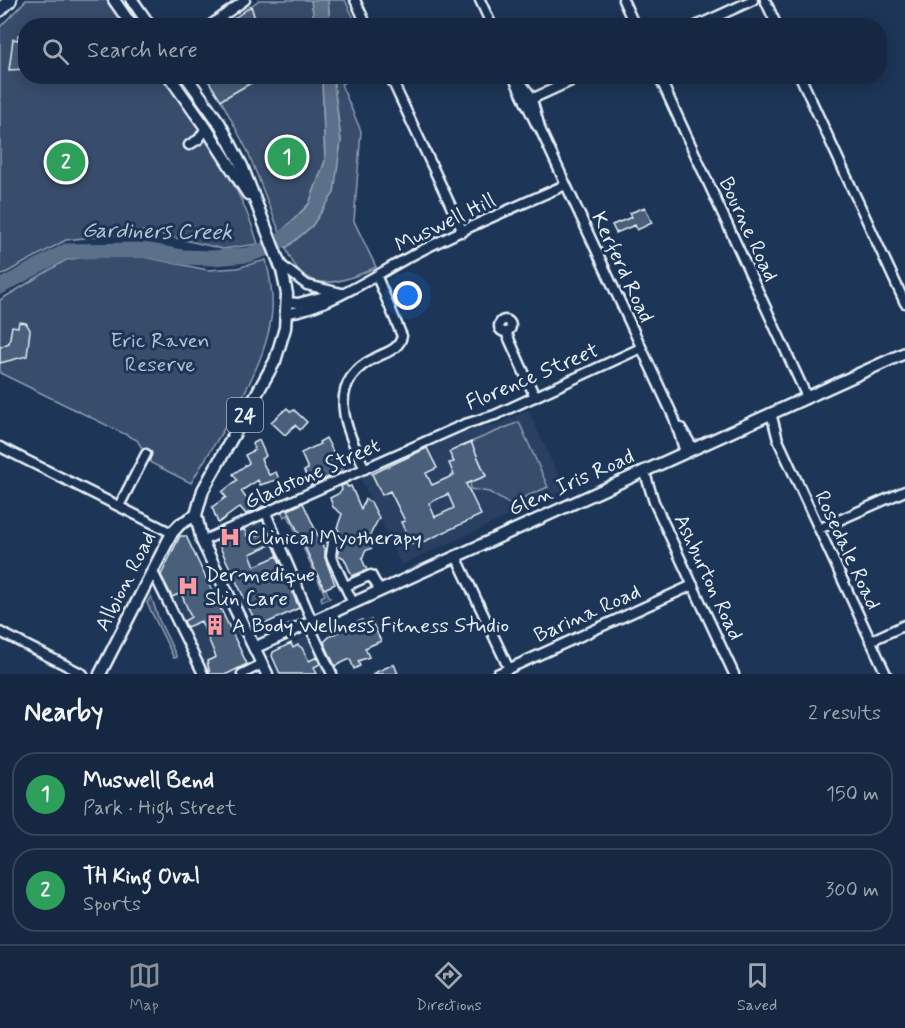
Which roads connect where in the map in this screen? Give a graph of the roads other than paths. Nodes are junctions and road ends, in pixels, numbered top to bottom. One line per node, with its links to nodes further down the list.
1 (10, 0): 10 (highway)
2 (114, 0): 11 (main road)
3 (132, 0): 12 (main road)
4 (245, 0): 13 (street)
5 (355, 0): 14 (street)
6 (480, 0): 15 (street)
7 (623, 0): 16 (street)
8 (753, 0): 17 (street)
9 (765, 0): 18 (street)
10 (0, 10)
11 (126, 18)
12 (142, 18)
13 (220, 18)
14 (363, 18)
15 (488, 18)
16 (631, 18)
17 (714, 18)
18 (773, 18)
19 (175, 84): 27 (main road, 24)
20 (191, 84): 32 (main road, 24)
21 (394, 84): 33 (street)
22 (520, 84): 26 (street, Kerferd Road)
23 (564, 84): 26 (street)
24 (662, 84): 43 (street, Bourne Road)
25 (804, 84): 37 (street)
26 (529, 100): 31 (street, Kerferd Road)
27 (206, 128): 28 (street); 30 (main road, 24)
28 (199, 139): 29 (street); 30 (street)
29 (189, 145)
30 (219, 148): 32 (main road, 24)
31 (565, 185): 33 (street, Muswell Hill); 40 (street, Kerferd Road)
32 (256, 207): 34 (main road, 24)
33 (463, 232): 35 (street, Muswell Hill)
34 (278, 259): 36 (street); 38 (main road, 24)
35 (377, 277): 36 (street, Muswell Hill); 49 (street)
36 (341, 293): 38 (street, Muswell Hill)
37 (905, 303)
38 (287, 308): 54 (main road, 24)
39 (506, 332): 42 (street)
40 (641, 348): 42 (street, Florence Street); 47 (street, Kerferd Road)
41 (905, 353): 43 (main road, Glen Iris Road)
42 (535, 397): 45 (street, Florence Street)
43 (807, 397): 44 (main road, Glen Iris Road)
44 (766, 415): 47 (main road, Glen Iris Road); 55 (street, Rosedale Road)
45 (436, 436): 49 (street, Gladstone Street)
46 (0, 447): 52 (street)
47 (689, 450): 50 (main road, Glen Iris Road)
48 (146, 454): 52 (street)
49 (365, 469): 53 (street, Gladstone Street)
50 (640, 472): 59 (main road, Glen Iris Road); 61 (street, Ashburton Road)
51 (905, 491): 55 (street)
52 (119, 506): 56 (street)
53 (266, 513): 57 (street, Gladstone Street); 65 (street)
54 (195, 514): 56 (main road, Albion Road); 57 (main road)
55 (819, 529): 68 (street, Rosedale Road)
56 (172, 532): 60 (main road, Albion Road)
57 (202, 541): 69 (main road)
58 (333, 542): 62 (street)
59 (456, 556): 63 (main road, Glen Iris Road); 71 (street)
60 (152, 570): 73 (main road, Albion Road); 74 (street)
61 (693, 585): 71 (street, Barina Road); 78 (street, Ashburton Road)
62 (346, 586): 63 (street); 64 (street)
63 (380, 591): 64 (main road, Glen Iris Road)
64 (353, 603): 65 (main road, Glen Iris Road)
65 (310, 622): 69 (main road, Glen Iris Road); 76 (street)
66 (905, 625): 68 (street)
67 (0, 632): 72 (street)
68 (870, 641): 79 (street, Rosedale Road)
69 (254, 648): 70 (main road)
70 (264, 669): 75 (street)
71 (509, 669): 77 (street, Barina Road)
72 (82, 674)
73 (100, 674)
74 (203, 674)
75 (242, 674)
76 (332, 674)
77 (497, 674)
78 (734, 674)
79 (886, 674)

